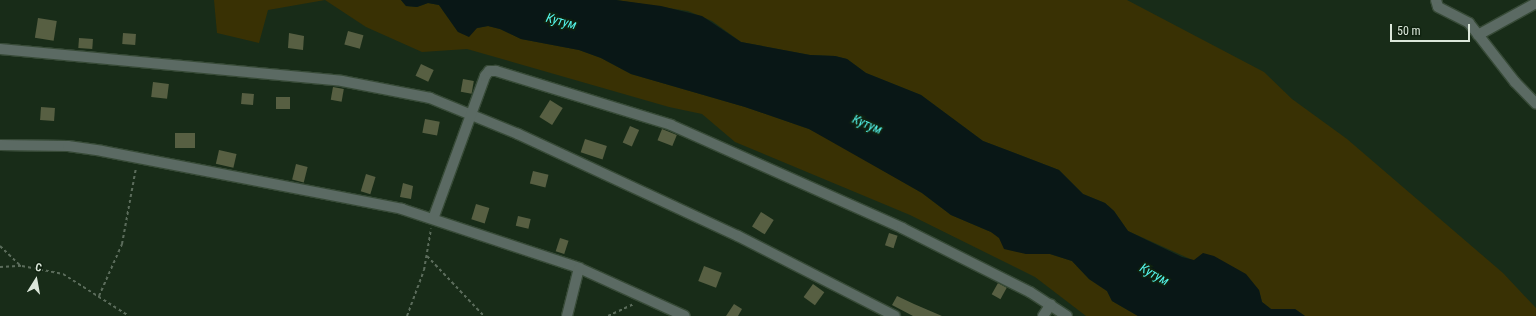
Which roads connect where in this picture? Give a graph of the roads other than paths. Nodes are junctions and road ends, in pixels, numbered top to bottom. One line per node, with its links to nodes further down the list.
1 (1436, 0): 3 (street)
2 (1536, 3): 3 (street)
3 (1478, 35): 5 (street)
4 (0, 50): 6 (street)
5 (1536, 104)
6 (471, 117): 8 (street); 10 (street); 13 (street)
7 (0, 145): 8 (street)
8 (433, 220): 9 (street)
9 (579, 268): 11 (street); 12 (street)
10 (1051, 304): 14 (street); 15 (street)
11 (568, 316)
12 (685, 316)
13 (895, 316)
14 (1043, 316)
15 (1067, 316)

